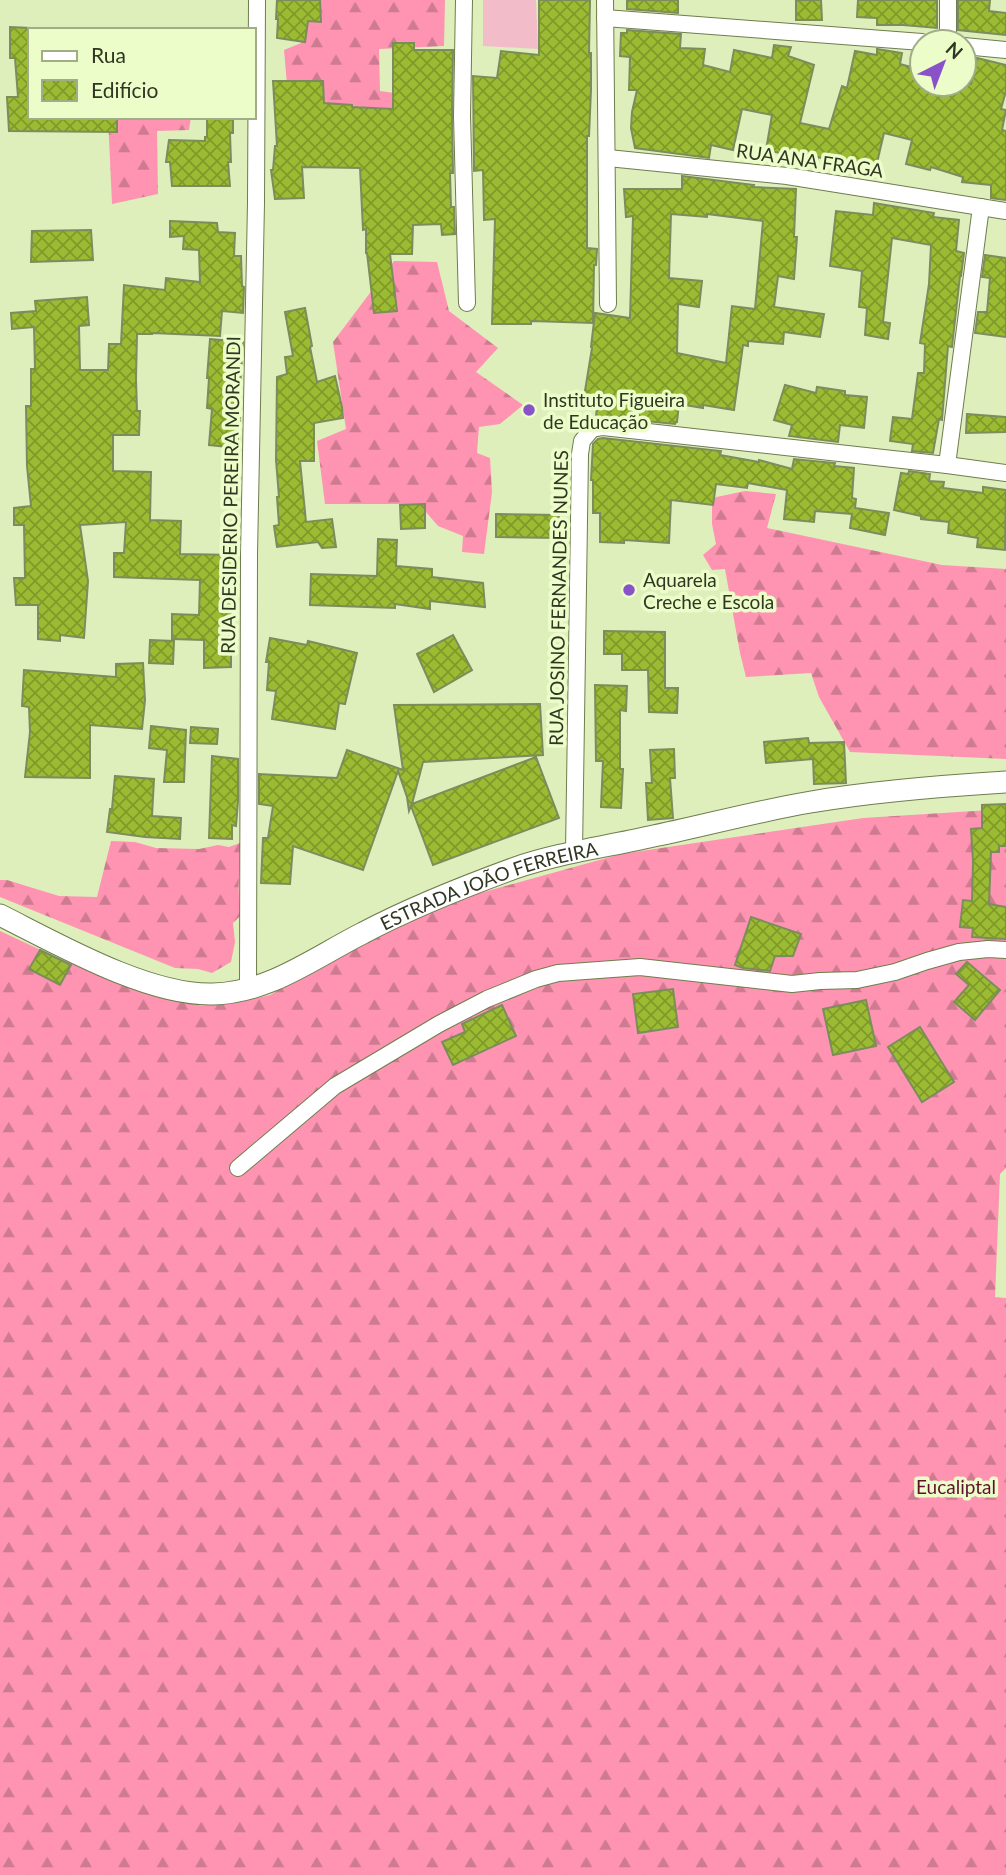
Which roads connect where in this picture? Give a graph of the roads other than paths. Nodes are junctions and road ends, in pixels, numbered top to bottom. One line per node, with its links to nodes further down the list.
1 (257, 0): 21 (street, RUA DESIDERIO PEREIRA MORANDI)
2 (464, 0): 13 (street)
3 (605, 0): 5 (street)
4 (948, 0): 6 (street)
5 (606, 18): 7 (street); 10 (street)
6 (948, 28)
7 (908, 41)
8 (978, 47): 9 (street)
9 (1006, 50)
10 (608, 158): 11 (street, RUA ANA FRAGA); 14 (street)
11 (981, 207): 12 (street, RUA ANA FRAGA); 15 (street)
12 (1006, 211)
13 (467, 303)
14 (608, 304)
15 (947, 465): 16 (street, RUA JOSINO FERNANDES NUNES); 18 (street, RUA JOSINO FERNANDES NUNES)
16 (1006, 474)
17 (1006, 782): 18 (street, ESTRADA JOÃO FERREIRA)
18 (574, 852): 21 (street, ESTRADA JOÃO FERREIRA)
19 (0, 915): 21 (street, ESTRADA JOÃO FERREIRA)
20 (1006, 950): 22 (street)
21 (248, 990)
22 (238, 1168)

